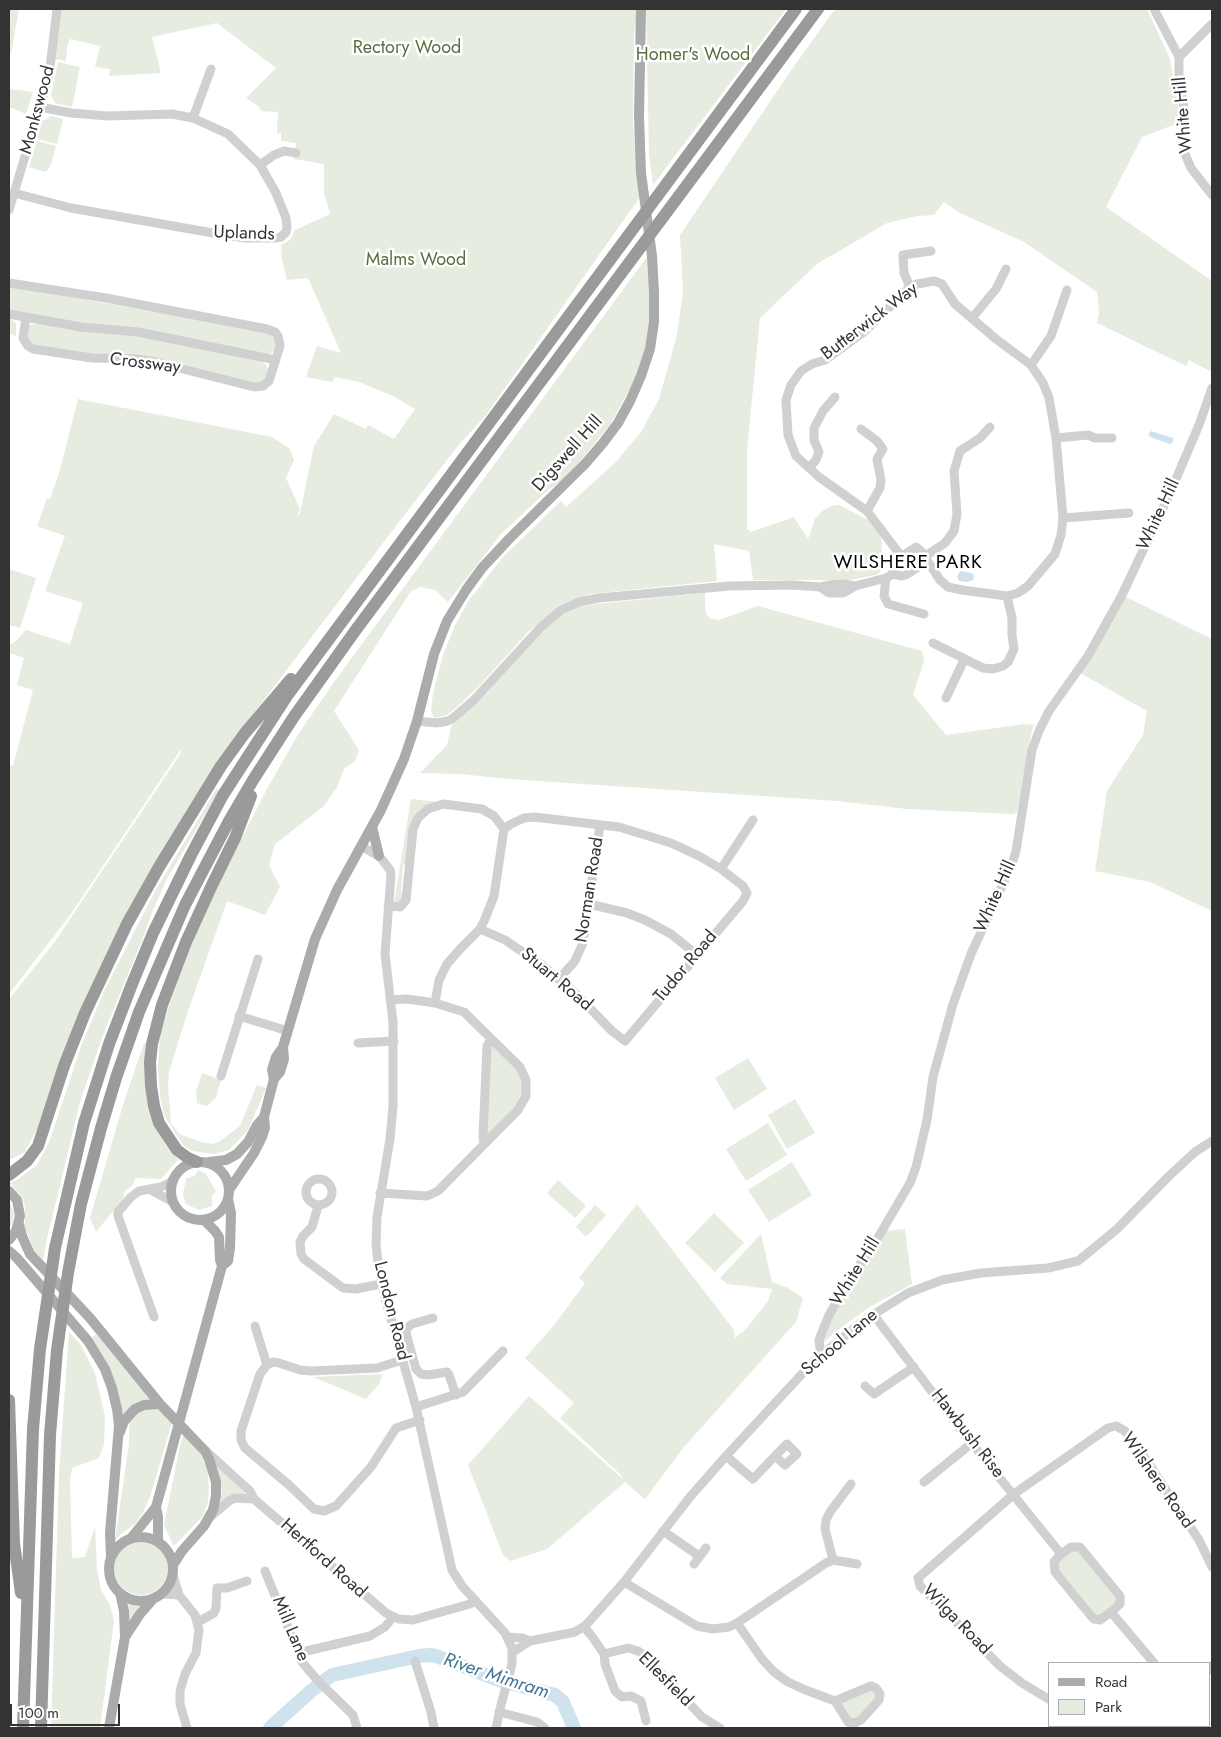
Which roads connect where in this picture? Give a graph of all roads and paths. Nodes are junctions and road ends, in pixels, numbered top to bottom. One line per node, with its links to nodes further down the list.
1 (57, 9): 9 (street, Monkswood)
2 (641, 9): 45 (main road, Digswell Hill)
3 (796, 9): 41 (highway)
4 (818, 9): 46 (highway)
5 (1154, 9): 7 (street)
6 (1212, 24): 7 (street)
7 (1179, 57): 14 (street, White Hill)
8 (212, 69): 10 (street)
9 (40, 107): 10 (street, Uplands); 13 (street, Monkswood)
10 (193, 118): 12 (street, Uplands)
11 (296, 153): 12 (street)
12 (260, 165): 13 (street, Uplands)
13 (14, 193): 15 (street, Monkswood)
14 (1212, 195)
15 (9, 210)
16 (931, 251): 19 (street)
17 (1006, 269): 23 (street)
18 (9, 282): 24 (street, Crossway)
19 (910, 287): 23 (street, Butterwick Way); 32 (street, Butterwick Way)
20 (1067, 290): 25 (street)
21 (9, 314): 22 (street, Crossway)
22 (26, 317): 24 (street, Crossway); 24 (street, Crossway)
23 (972, 318): 25 (street, Butterwick Way)
24 (276, 360)
25 (1031, 365): 30 (street, Butterwick Way)
26 (1212, 388): 92 (street, White Hill)
27 (835, 397): 32 (street)
28 (990, 427): 37 (street)
29 (862, 430): 33 (street)
30 (1056, 438): 31 (street); 35 (street, Butterwick Way)
31 (1112, 438)
32 (809, 468): 33 (street, Butterwick Way)
33 (867, 512): 36 (street, Butterwick Way)
34 (1129, 513): 35 (street)
35 (1063, 518): 39 (street, Butterwick Way)
36 (900, 556): 37 (street); 38 (street)
37 (926, 559): 38 (street); 39 (street)
38 (889, 576): 40 (street); 45 (street)
39 (1007, 596): 43 (street)
40 (924, 614)
41 (341, 624): 73 (highway); 137 (highway)
42 (933, 643): 43 (street)
43 (964, 660): 44 (street)
44 (946, 698)
45 (417, 721): 49 (main road, Digswell Hill)
46 (262, 766): 72 (highway); 151 (highway)
47 (753, 820): 53 (street)
48 (600, 825): 50 (street); 53 (street); 54 (street, Norman Road)
49 (372, 827): 51 (main road, Digswell Hill); 52 (main road)
50 (504, 830): 55 (street); 56 (street)
51 (361, 846): 52 (street); 63 (main road, Digswell Hill)
52 (379, 856): 55 (street, London Road)
53 (721, 869): 57 (street, Tudor Road)
54 (589, 904): 57 (street); 59 (street, Norman Road)
55 (388, 906): 60 (street, London Road)
56 (480, 929): 59 (street, Stuart Road); 61 (street)
57 (696, 955): 66 (street, Tudor Road)
58 (258, 959): 62 (street)
59 (559, 979): 66 (street, Stuart Road)
60 (390, 1000): 61 (street); 65 (street, London Road)
61 (435, 1003): 64 (street)
62 (239, 1016): 63 (street); 68 (street)
63 (288, 1031): 69 (main road, Digswell Hill)
64 (491, 1039): 71 (street); 71 (street)
65 (394, 1041): 67 (street); 77 (street, London Road)
66 (625, 1041)
67 (358, 1042)
68 (221, 1076)
69 (264, 1117): 72 (main road); 78 (main road)
70 (1212, 1141): 87 (street, School Lane)
71 (484, 1143): 77 (street)
72 (201, 1162): 74 (main road); 78 (main road)
73 (9, 1175)
74 (172, 1181): 75 (street); 79 (main road)
75 (151, 1190): 79 (street); 88 (street)
76 (9, 1191): 82 (main road)
77 (380, 1193): 86 (street, London Road)
78 (229, 1194): 81 (main road); 85 (main road)
79 (173, 1202): 81 (main road)
80 (318, 1206): 86 (street)
81 (204, 1220): 85 (main road)
82 (19, 1224): 83 (main road); 99 (main road)
83 (9, 1240)
84 (9, 1251): 102 (main road)
85 (222, 1266): 111 (main road)
86 (381, 1284): 93 (street, London Road)
87 (873, 1314): 92 (street, School Lane); 95 (street, Hawbush Rise)
88 (154, 1317)
89 (433, 1318): 97 (street)
90 (255, 1326): 94 (street)
91 (503, 1351): 97 (street)
92 (823, 1353): 105 (street, School Lane)
93 (402, 1360): 94 (street); 100 (street, London Road)
94 (267, 1365): 101 (street)
95 (914, 1367): 96 (street); 103 (street, Hawbush Rise)
96 (865, 1386)
97 (456, 1395): 100 (street)
98 (9, 1400): 137 (highway)
99 (160, 1404): 102 (main road); 104 (main road)
100 (416, 1406): 101 (street, London Road)
101 (420, 1420): 126 (street, London Road)
102 (119, 1438): 118 (main road)
103 (972, 1442): 107 (street); 109 (street, Hawbush Rise)
104 (206, 1451): 110 (street, Hertford Road); 112 (main road)
105 (726, 1456): 106 (street); 113 (street, School Lane)
106 (775, 1456)
107 (924, 1482)
108 (852, 1484): 119 (street)
109 (1014, 1494): 117 (street, Hawbush Rise); 121 (street, Wilshere Road); 146 (street, Wilga Road)
110 (254, 1499): 112 (street); 133 (street, Hertford Road)
111 (156, 1507): 114 (main road); 115 (main road)
112 (209, 1518): 122 (main road)
113 (663, 1531): 116 (street); 125 (street, School Lane)
114 (132, 1537): 115 (main road); 118 (main road)
115 (158, 1541): 122 (main road)
116 (706, 1548)
117 (1062, 1554): 132 (street); 132 (street)
118 (111, 1556): 127 (main road)
119 (833, 1560): 120 (street); 135 (street)
120 (857, 1564)
121 (1212, 1566)
122 (173, 1570): 128 (street); 129 (main road)
123 (265, 1571): 142 (street, Mill Lane)
124 (247, 1580): 134 (street)
125 (624, 1582): 135 (street); 136 (street, School Lane)
126 (465, 1590): 130 (street, London Road); 131 (street)
127 (120, 1593): 129 (main road); 138 (main road)
128 (179, 1595): 129 (street); 134 (street)
129 (158, 1596): 138 (main road)
130 (476, 1601): 131 (street); 139 (street, London Road)
131 (461, 1607): 133 (street)
132 (1112, 1612): 145 (street)
133 (393, 1616): 142 (street)
134 (198, 1622): 153 (street)
135 (737, 1623): 147 (street)
136 (584, 1627): 140 (street, School Lane); 143 (street)
137 (27, 1630): 150 (highway)
138 (125, 1637): 152 (main road)
139 (508, 1637): 140 (street, School Lane); 141 (street, London Road)
140 (530, 1641): 141 (street, School Lane)
141 (513, 1652): 148 (street, London Road)
142 (298, 1653): 154 (street, Mill Lane)
143 (604, 1654): 149 (street, Ellesfield); 158 (street, Ellesfield)
144 (416, 1661): 155 (street)
145 (1153, 1662)
146 (1048, 1699)
147 (835, 1701): 147 (street)
148 (499, 1712): 156 (street, London Road); 157 (street)
149 (646, 1721)
150 (23, 1728)
151 (41, 1728)
152 (109, 1728)
153 (186, 1728)
154 (357, 1728)
155 (434, 1728)
156 (496, 1728)
157 (545, 1728)
158 (720, 1728)

